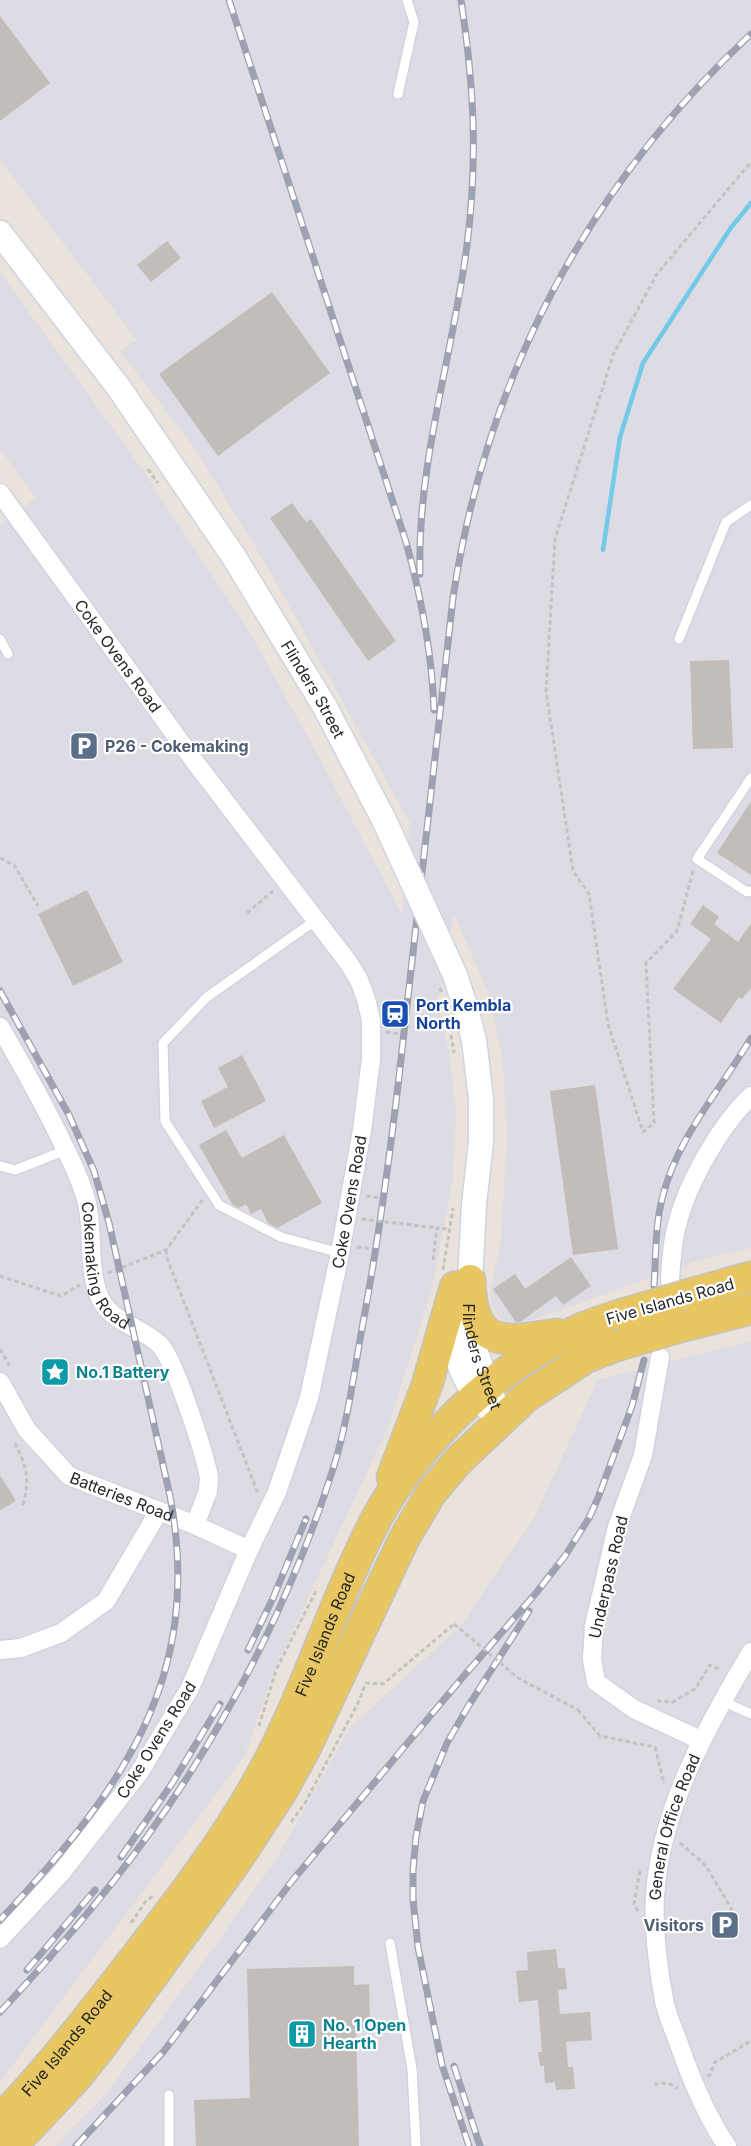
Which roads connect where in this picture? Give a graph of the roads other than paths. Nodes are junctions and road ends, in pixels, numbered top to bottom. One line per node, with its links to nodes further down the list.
1 (407, 0): 2 (lane)
2 (398, 94)
3 (0, 233): 18 (street, Flinders Street, bridge)
4 (0, 493): 11 (street, Coke Ovens Road)
5 (751, 505): 7 (lane)
6 (0, 639): 8 (lane)
7 (679, 639)
8 (8, 654)
9 (751, 778): 10 (lane)
10 (751, 891)
11 (316, 920): 16 (street, Coke Ovens Road); 16 (lane)
12 (0, 1027): 14 (street, Cokemaking Road)
13 (751, 1096): 19 (street)
14 (66, 1150): 15 (lane); 27 (street, Cokemaking Road)
15 (0, 1166)
16 (340, 1253): 29 (street, Coke Ovens Road)
17 (751, 1277): 19 (main road, Five Islands Road)
18 (455, 1282): 21 (main road); 24 (street, Flinders Street); 28 (main road)
19 (677, 1288): 21 (main road, Five Islands Road, bridge)
20 (751, 1309): 25 (main road, Five Islands Road, bridge)
21 (577, 1330): 24 (main road, Five Islands Road)
22 (660, 1357): 34 (street, Underpass Road)
23 (0, 1382): 26 (street, Batteries Road)
24 (482, 1391): 25 (street, Flinders Street); 28 (main road, Five Islands Road)
25 (501, 1419): 39 (main road, Five Islands Road)
26 (159, 1511): 27 (street, Batteries Road); 30 (street)
27 (195, 1525): 29 (street, Batteries Road)
28 (372, 1527): 38 (main road, Five Islands Road)
29 (249, 1550): 35 (street, Coke Ovens Road)
30 (0, 1650)
31 (751, 1652): 32 (street, General Office Road)
32 (722, 1701): 33 (lane); 34 (street, General Office Road)
33 (751, 1714)
34 (700, 1740): 42 (street, General Office Road)
35 (0, 1939)
36 (390, 1943): 41 (lane)
37 (169, 2095): 40 (lane)
38 (0, 2120)
39 (12, 2146)
40 (170, 2146)
41 (416, 2146)
42 (727, 2146)

